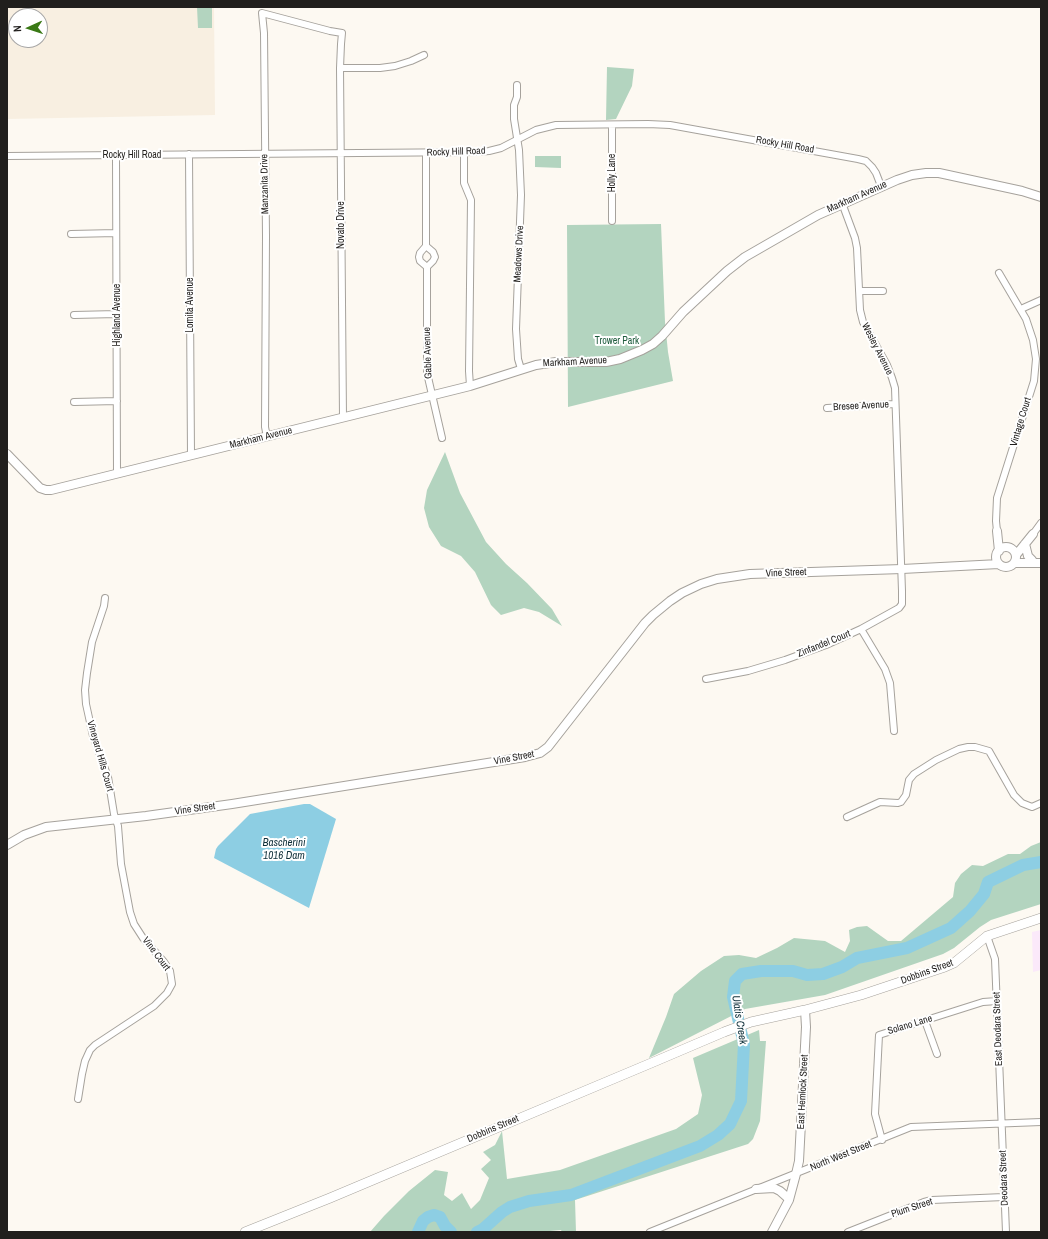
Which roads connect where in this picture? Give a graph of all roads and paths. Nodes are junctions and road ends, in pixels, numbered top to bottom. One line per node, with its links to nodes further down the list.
1 (342, 33): 3 (street, Novato Drive); 11 (street, Manzanita Drive)
2 (424, 55): 3 (street)
3 (340, 68): 8 (street, Novato Drive)
4 (517, 85): 6 (street, Meadows Drive)
5 (612, 125): 6 (street, Rocky Hill Road); 14 (street, Rocky Hill Road); 17 (street, Holly Lane)
6 (518, 139): 7 (street, Rocky Hill Road); 29 (street, Meadows Drive)
7 (464, 152): 9 (street, Rocky Hill Road); 30 (street)
8 (341, 153): 9 (street, Rocky Hill Road); 11 (street, Rocky Hill Road); 36 (street, Novato Drive)
9 (426, 153): 20 (street, Gable Avenue)
10 (190, 154): 11 (street, Rocky Hill Road); 12 (street, Rocky Hill Road); 40 (street, Lomita Avenue)
11 (264, 154): 37 (street, Manzanita Drive)
12 (116, 155): 13 (street, Rocky Hill Road); 18 (street, Highland Avenue)
13 (7, 156)
14 (881, 186): 15 (street, Markham Avenue); 16 (street, Markham Avenue)
15 (1041, 197)
16 (842, 203): 23 (street, Wesley Avenue); 29 (street, Markham Avenue)
17 (612, 221)
18 (116, 233): 19 (street); 27 (street, Highland Avenue)
19 (71, 234)
20 (426, 246): 21 (street, Gable Avenue); 21 (street, Gable Avenue)
21 (427, 267): 31 (street, Gable Avenue)
22 (1000, 273): 26 (street, Vintage Court)
23 (859, 291): 24 (street); 34 (street, Wesley Avenue)
24 (883, 291)
25 (1041, 300): 26 (street)
26 (1021, 309): 43 (street, Vintage Court)
27 (117, 314): 28 (street); 32 (street, Highland Avenue)
28 (74, 315)
29 (521, 369): 30 (street, Markham Avenue)
30 (470, 386): 31 (street, Markham Avenue)
31 (432, 396): 36 (street, Markham Avenue); 38 (street, Gable Avenue)
32 (117, 401): 33 (street); 41 (street, Highland Avenue)
33 (74, 402)
34 (895, 404): 35 (street, Bresee Avenue); 48 (street, Wesley Avenue)
35 (827, 408)
36 (343, 418): 37 (street, Markham Avenue)
37 (267, 437): 40 (street, Markham Avenue)
38 (442, 438)
39 (7, 454): 41 (street, Markham Avenue)
40 (191, 456): 41 (street, Markham Avenue)
41 (117, 474)
42 (1041, 523): 44 (street)
43 (997, 531): 46 (street)
44 (1033, 534): 45 (street); 46 (street)
45 (1025, 544): 46 (street); 47 (street)
46 (1007, 555): 47 (street, Vine Street); 48 (street, Vine Street)
47 (1038, 562)
48 (902, 569): 50 (street, Zinfandel Court); 55 (street, Vine Street)
49 (105, 598): 55 (street, Vineyard Hills Court)
50 (861, 629): 51 (street, Zinfandel Court); 52 (street)
51 (706, 679)
52 (894, 731)
53 (1041, 803): 54 (street)
54 (848, 817)
55 (116, 819): 56 (street, Vine Street); 63 (street, Vine Court)
56 (7, 845)
57 (1041, 918): 58 (main road, Dobbins Street)
58 (987, 936): 59 (street, East Deodara Street); 60 (main road, Dobbins Street)
59 (997, 1001): 61 (street, Solano Lane); 65 (street, East Deodara Street)
60 (805, 1010): 67 (street, East Hemlock Street); 71 (main road, Dobbins Street)
61 (925, 1021): 62 (street); 66 (street, Solano Lane)
62 (937, 1054)
63 (78, 1099)
64 (1041, 1122): 65 (street, North West Street)
65 (1002, 1124): 66 (street, North West Street); 69 (street, Deodara Street)
66 (882, 1140): 67 (street, North West Street)
67 (796, 1174): 68 (street, North West Street); 70 (street, East Hemlock Street)
68 (756, 1189): 70 (street); 73 (street, North West Street)
69 (1004, 1197): 75 (street, Plum Street); 76 (street, Deodara Street)
70 (789, 1199): 74 (street, East Hemlock Street)
71 (263, 1229): 72 (main road, Dobbins Street)
72 (245, 1232)
73 (650, 1232)
74 (772, 1232)
75 (848, 1232)
76 (1006, 1232)

